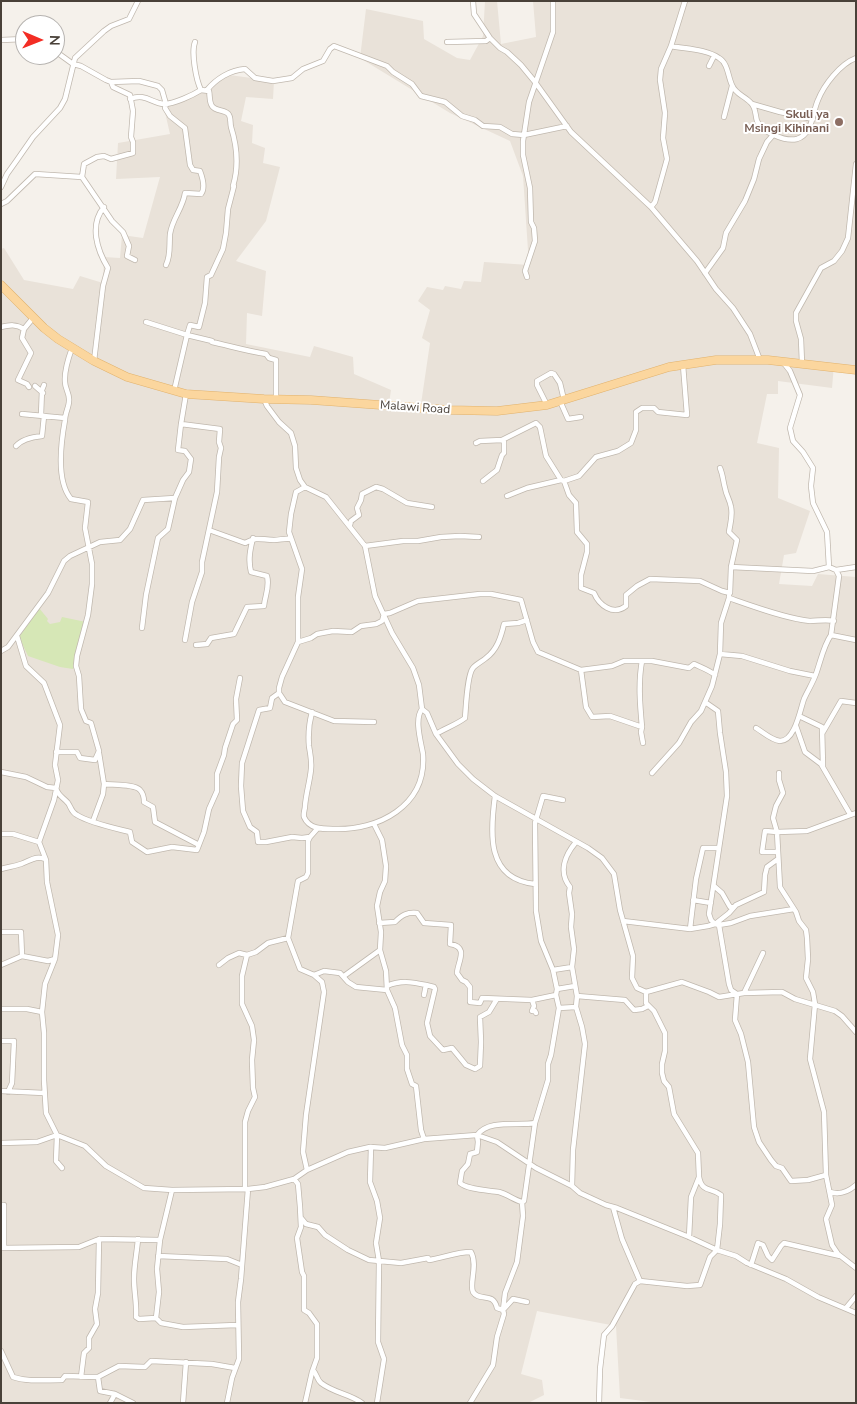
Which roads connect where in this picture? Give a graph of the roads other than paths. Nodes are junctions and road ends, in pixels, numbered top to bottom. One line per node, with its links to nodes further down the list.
1 (138, 1): 14 (street)
2 (473, 1): 5 (street)
3 (553, 1): 17 (street)
4 (685, 1): 10 (street)
5 (490, 38): 9 (street); 17 (street)
6 (15, 39): 7 (street)
7 (1, 40)
8 (195, 42): 19 (street)
9 (447, 42)
10 (671, 46): 11 (street); 33 (street)
11 (714, 56): 15 (street); 18 (street)
12 (65, 58): 14 (street)
13 (856, 58): 24 (street)
14 (74, 64): 16 (street); 30 (street)
15 (709, 66)
16 (112, 82): 20 (street); 21 (street)
17 (535, 82): 25 (street); 27 (street)
18 (732, 86): 22 (street); 23 (street)
19 (204, 90): 21 (street); 27 (street); 43 (street)
20 (130, 99): 21 (street); 29 (street)
21 (166, 104): 35 (street)
22 (752, 104): 24 (street); 26 (street)
23 (724, 117)
24 (813, 119): 26 (street)
25 (567, 126): 27 (street); 33 (street)
26 (774, 134): 36 (street)
27 (524, 135): 37 (street)
28 (856, 164): 49 (street)
29 (82, 177): 31 (street); 32 (street)
30 (1, 187)
31 (1, 204)
32 (104, 207): 34 (street); 46 (street)
33 (651, 207): 36 (street)
34 (134, 260)
35 (166, 265)
36 (705, 273): 45 (street)
37 (527, 277)
38 (1, 285): 39 (main road, Malawi Road)
39 (33, 318): 42 (street); 44 (main road, Malawi Road)
40 (146, 322): 43 (street)
41 (1, 327): 42 (street)
42 (24, 329): 53 (street)
43 (187, 335): 52 (street); 56 (street)
44 (72, 348): 46 (main road, Malawi Road); 62 (street)
45 (760, 360): 47 (main road, Malawi Road); 48 (main road, Malawi Road)
46 (94, 361): 52 (main road, Malawi Road)
47 (783, 362): 49 (main road, Malawi Road); 82 (street)
48 (683, 364): 57 (main road, Malawi Road); 69 (street)
49 (802, 364): 50 (main road, Malawi Road)
50 (856, 370)
51 (44, 385): 53 (street)
52 (174, 391): 54 (main road, Malawi Road)
53 (43, 393): 60 (street)
54 (186, 394): 55 (main road, Malawi Road); 63 (street)
55 (264, 399): 56 (main road, Malawi Road); 70 (street)
56 (276, 399): 58 (main road, Malawi Road)
57 (562, 401): 58 (main road, Malawi Road); 58 (street); 61 (street)
58 (547, 405)
59 (22, 414): 60 (street)
60 (42, 415): 62 (street); 66 (street)
61 (581, 417)
62 (65, 418): 80 (street)
63 (181, 424): 72 (street); 75 (street)
64 (502, 440): 65 (street); 68 (street); 69 (street)
65 (476, 442)
66 (16, 446)
67 (720, 468): 81 (street)
68 (482, 481)
69 (563, 481): 71 (street); 85 (street)
70 (305, 487): 74 (street); 78 (street)
71 (508, 496)
72 (175, 498): 80 (street); 90 (street)
73 (432, 507): 74 (street)
74 (350, 525): 79 (street)
75 (209, 530): 77 (street); 93 (street)
76 (479, 537): 79 (street)
77 (253, 538): 78 (street); 96 (street)
78 (291, 539): 95 (street)
79 (365, 546): 87 (street)
80 (89, 548): 92 (street); 117 (street)
81 (731, 567): 82 (street); 85 (street)
82 (829, 567): 84 (street)
83 (856, 567): 84 (street)
84 (836, 570): 89 (street)
85 (730, 592): 86 (street)
86 (729, 598): 89 (street); 98 (street)
87 (384, 614): 88 (street); 95 (street); 107 (street)
88 (527, 620): 100 (street); 115 (street)
89 (834, 620): 91 (street)
90 (142, 628)
91 (831, 635): 94 (street); 102 (street)
92 (17, 636): 97 (street); 118 (street)
93 (185, 640)
94 (856, 640)
95 (298, 642): 104 (street)
96 (196, 644)
97 (1, 651)
98 (720, 654): 101 (street); 102 (street)
99 (642, 661): 100 (street); 101 (street); 112 (street)
100 (581, 670): 112 (street)
101 (715, 675): 105 (street)
102 (815, 676): 109 (street)
103 (240, 678): 137 (street)
104 (279, 693): 108 (street); 134 (street)
105 (705, 702): 121 (street); 138 (street)
106 (856, 703): 114 (street)
107 (422, 710): 115 (street); 130 (street)
108 (312, 712): 110 (street); 131 (street)
109 (799, 716): 111 (street); 114 (street)
110 (374, 722)
111 (796, 726): 113 (street); 119 (street)
112 (642, 727): 116 (street)
113 (756, 728)
114 (823, 732): 119 (street)
115 (436, 734): 125 (street)
116 (643, 743)
117 (99, 751): 118 (street); 123 (street)
118 (56, 752): 124 (street)
119 (823, 767): 127 (street)
120 (1, 772): 124 (street)
121 (652, 773)
122 (779, 773): 132 (street)
123 (104, 784): 129 (street); 137 (street)
124 (56, 788): 129 (street); 135 (street)
125 (495, 796): 128 (street); 143 (street)
126 (563, 800): 128 (street)
127 (853, 814): 132 (street)
128 (537, 819): 136 (street); 143 (street)
129 (93, 821): 137 (street)
130 (374, 824): 131 (street); 150 (street)
131 (318, 828): 134 (street)
132 (777, 832): 139 (street); 139 (street)
133 (1, 834): 135 (street)
134 (310, 836): 154 (street)
135 (39, 842): 141 (street)
136 (576, 842): 149 (street); 162 (street)
137 (199, 845)
138 (719, 848): 144 (street); 145 (street)
139 (778, 852): 140 (street)
140 (778, 859): 147 (street); 148 (street)
141 (46, 860): 142 (street); 159 (street)
142 (1, 869)
143 (535, 884): 163 (street)
144 (714, 886): 146 (street); 147 (street)
145 (693, 900): 146 (street); 152 (street)
146 (711, 903): 151 (street)
147 (732, 907): 151 (street)
148 (794, 909): 151 (street); 178 (street)
149 (623, 921): 152 (street); 170 (street)
150 (380, 923): 155 (street); 176 (street)
151 (717, 925): 152 (street); 172 (street)
152 (690, 929)
153 (1, 932): 158 (street)
154 (288, 938): 157 (street); 164 (street)
155 (380, 950): 165 (street); 168 (street)
156 (763, 953): 171 (street)
157 (247, 954): 161 (street); 204 (street)
158 (22, 956): 159 (street); 160 (street)
159 (55, 959): 183 (street)
160 (1, 965)
161 (218, 965)
162 (572, 967): 163 (street); 167 (street)
163 (554, 970): 169 (street)
164 (314, 975): 165 (street); 198 (street)
165 (344, 976): 168 (street)
166 (426, 984): 168 (street); 173 (street); 176 (street)
167 (575, 986): 169 (street); 175 (street)
168 (387, 988): 193 (street)
169 (557, 988): 174 (street)
170 (646, 992): 172 (street); 179 (street)
171 (744, 993): 172 (street); 178 (street)
172 (737, 994): 199 (street)
173 (424, 995)
174 (556, 995): 177 (street); 181 (street)
175 (577, 996): 179 (street); 180 (street)
176 (497, 999): 177 (street)
177 (532, 1000): 184 (street)
178 (815, 1004): 185 (street); 199 (street)
179 (648, 1006): 200 (street)
180 (576, 1007): 181 (street); 203 (street)
181 (559, 1008): 190 (street)
182 (1, 1009): 183 (street)
183 (42, 1012): 189 (street)
184 (536, 1013)
185 (856, 1032)
186 (1, 1041): 188 (street)
187 (1, 1091): 188 (street)
188 (8, 1092): 189 (street)
189 (44, 1093): 192 (street)
190 (535, 1123): 191 (street); 196 (street)
191 (477, 1134): 193 (street); 196 (street); 207 (street)
192 (56, 1135): 194 (street); 197 (street); 205 (street)
193 (424, 1139): 195 (street)
194 (1, 1143)
195 (370, 1147): 198 (street); 219 (street)
196 (528, 1163): 203 (street); 207 (street)
197 (62, 1168)
198 (307, 1170): 201 (street)
199 (826, 1175): 206 (street)
200 (699, 1177): 211 (street); 216 (street)
201 (294, 1179): 204 (street); 210 (street)
202 (856, 1185): 206 (street)
203 (572, 1186): 209 (street)
204 (247, 1189): 205 (street); 220 (street)
205 (172, 1190): 214 (street)
206 (830, 1192): 218 (street)
207 (522, 1202): 227 (street)
208 (1, 1204): 215 (street)
209 (613, 1207): 211 (street); 223 (street)
210 (301, 1218): 219 (street); 234 (street)
211 (689, 1237): 216 (street)
212 (99, 1239): 213 (street); 215 (street); 235 (street)
213 (138, 1239): 214 (street); 229 (street)
214 (160, 1240): 217 (street)
215 (3, 1247)
216 (717, 1250): 221 (street); 223 (street)
217 (158, 1256): 220 (street); 229 (street)
218 (840, 1256): 221 (street); 222 (street)
219 (379, 1262): 227 (street); 244 (street)
220 (242, 1265): 230 (street)
221 (752, 1265): 226 (street)
222 (856, 1268)
223 (640, 1281): 246 (street)
224 (856, 1296): 226 (street)
225 (527, 1302): 227 (street)
226 (846, 1308): 228 (street)
227 (503, 1310): 245 (street)
228 (856, 1313)
229 (156, 1318): 230 (street)
230 (237, 1325): 233 (street)
231 (1, 1352): 235 (street)
232 (186, 1362): 233 (street); 236 (street); 240 (street)
233 (235, 1368): 241 (street)
234 (313, 1370): 242 (street); 243 (street)
235 (81, 1377): 236 (street)
236 (98, 1377): 237 (street)
237 (115, 1394): 238 (street); 239 (street)
238 (110, 1403)
239 (133, 1403)
240 (183, 1403)
241 (227, 1403)
242 (305, 1403)
243 (362, 1403)
244 (377, 1403)
245 (470, 1403)
246 (599, 1403)

